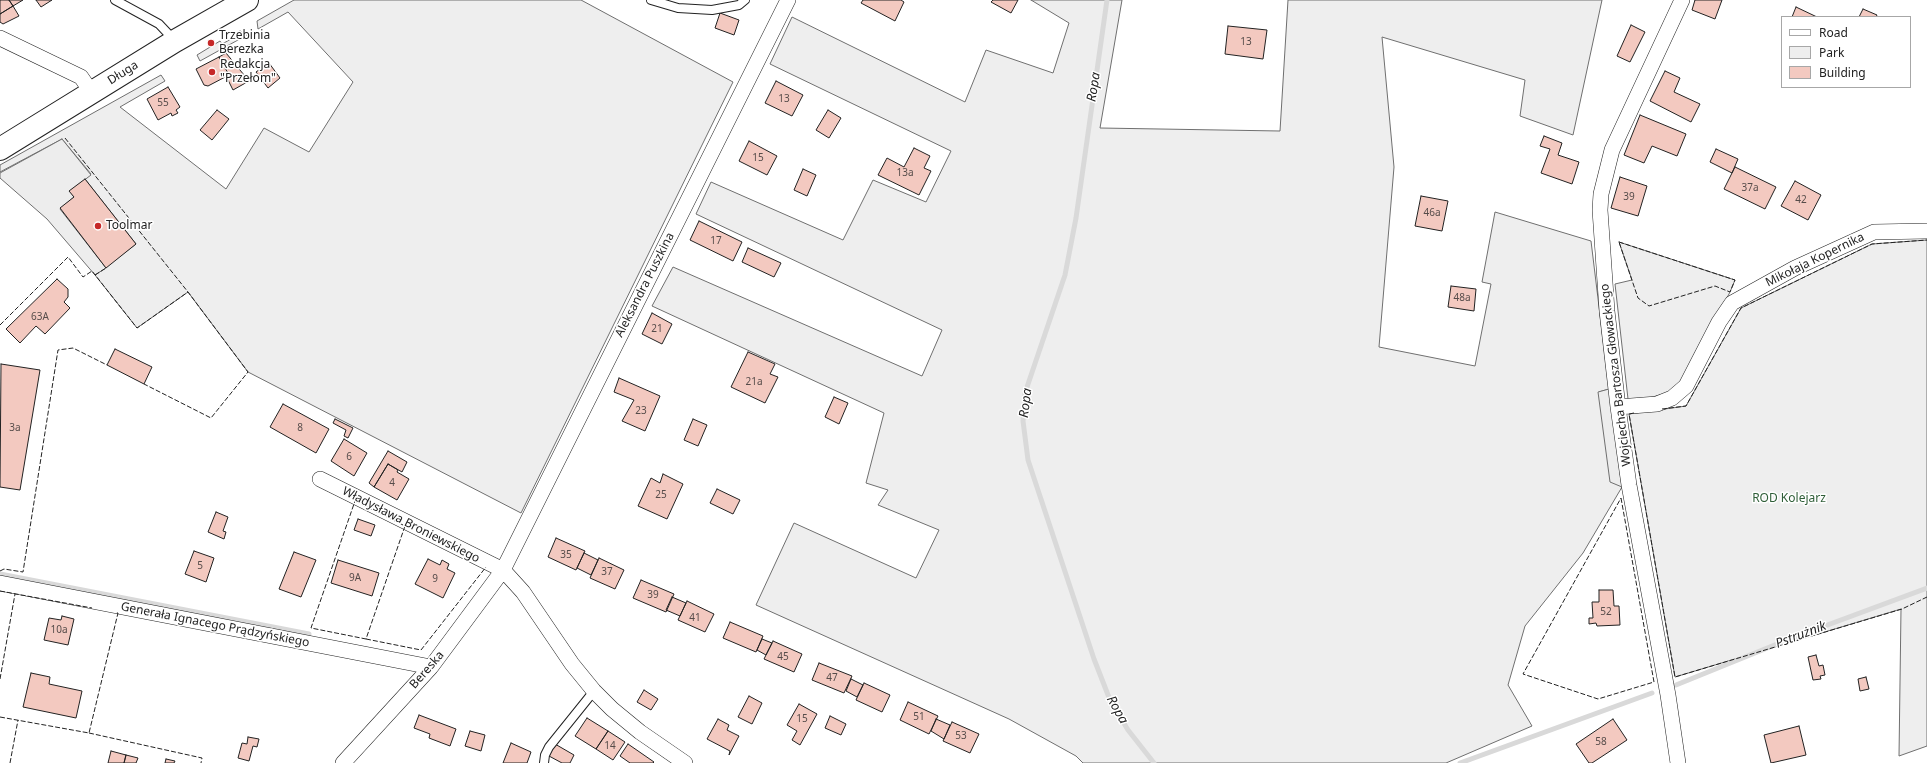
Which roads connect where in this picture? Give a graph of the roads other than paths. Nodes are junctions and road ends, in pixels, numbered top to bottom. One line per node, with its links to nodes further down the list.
1 (115, 0): 8 (lane)
2 (247, 0): 8 (main road, Długa)
3 (651, 0): 4 (lane)
4 (745, 0)
5 (1682, 0): 12 (street, Wojciecha Bartosza Głowackiego)
6 (784, 1): 14 (street, Aleksandra Puszkina)
7 (0, 38): 9 (street)
8 (175, 41): 9 (main road, Długa)
9 (92, 93): 10 (main road, Długa)
10 (0, 149)
11 (1927, 231): 12 (street, Mikołaja Kopernika)
12 (1618, 407): 21 (street, Wojciecha Bartosza Głowackiego)
13 (320, 479): 14 (street, Władysława Broniewskiego)
14 (503, 570): 16 (street, Bereska); 17 (street)
15 (0, 583): 16 (street, Generała Ignacego Prądzyńskiego)
16 (431, 667): 18 (street, Bereska)
17 (594, 691): 19 (lane); 20 (street)
18 (343, 763)
19 (544, 763)
20 (685, 763)
21 (1678, 763)

